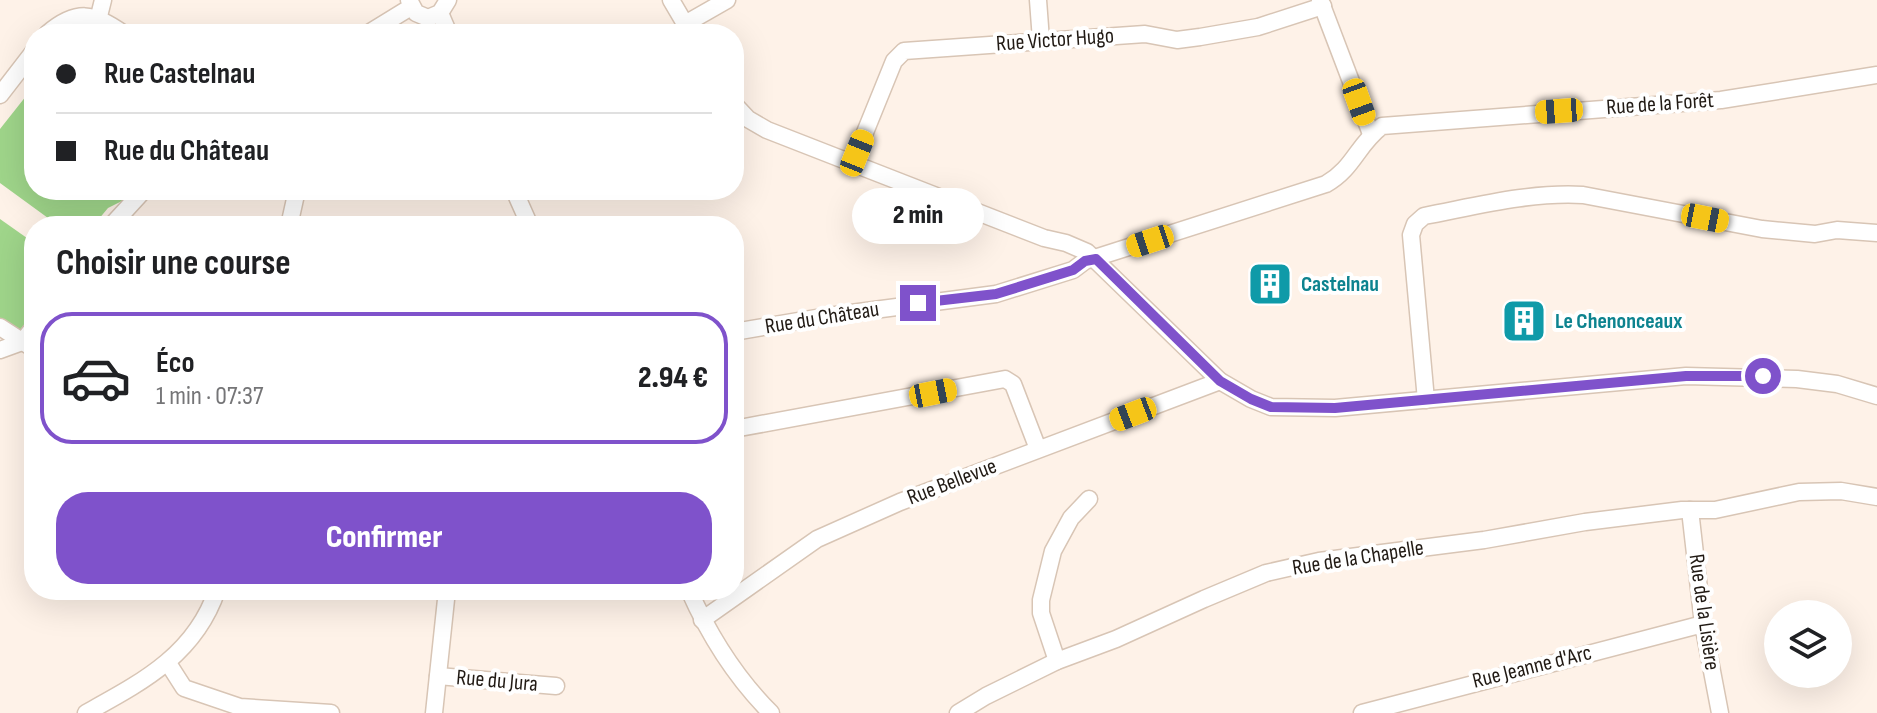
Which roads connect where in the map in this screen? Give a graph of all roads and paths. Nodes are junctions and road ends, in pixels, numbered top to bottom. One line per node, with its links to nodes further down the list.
1 (103, 0): 8 (street)
2 (671, 0): 12 (street)
3 (727, 0): 13 (street)
4 (1038, 0): 14 (street)
5 (410, 3): 7 (street); 11 (street)
6 (1322, 3): 14 (street, Rue Victor Hugo); 19 (street)
7 (444, 7)
8 (88, 11): 9 (street); 10 (street)
9 (59, 24)
10 (110, 24)
11 (381, 24)
12 (685, 24)
13 (695, 24)
14 (1041, 40): 20 (street, Rue Victor Hugo)
15 (24, 64): 17 (street)
16 (1877, 75): 19 (street, Rue de la Forêt)
17 (0, 95)
18 (744, 115): 20 (street)
19 (1371, 134): 24 (street)
20 (853, 162): 24 (street)
21 (135, 200): 22 (street)
22 (120, 216)
23 (1877, 233): 32 (street)
24 (1096, 259): 26 (street, Rue du Château); 30 (street)
25 (1, 327): 27 (street); 29 (street)
26 (744, 330)
27 (24, 342)
28 (24, 345): 29 (street)
29 (0, 348)
30 (1220, 381): 32 (street); 34 (street, Rue Bellevue)
31 (1877, 396): 32 (street)
32 (1426, 400)
33 (744, 427): 34 (street)
34 (1038, 449): 38 (street, Rue Bellevue)
35 (1877, 497): 37 (street, Rue de la Chapelle)
36 (1089, 499): 45 (street)
37 (1690, 510): 44 (street, Rue de la Lisière); 45 (street, Rue de la Chapelle)
38 (744, 590)
39 (212, 600): 46 (street)
40 (446, 600): 47 (street, Rue du Jura)
41 (693, 600): 43 (street)
42 (730, 600): 43 (street, Rue Bellevue)
43 (702, 620): 52 (street)
44 (1703, 624): 54 (street, Rue Jeanne d'Arc); 55 (street, Rue de la Lisière)
45 (1057, 661): 53 (street, Rue de la Chapelle)
46 (168, 663): 49 (street); 50 (street)
47 (438, 676): 48 (street, Rue du Jura); 51 (street, Rue du Jura)
48 (556, 686)
49 (86, 713)
50 (331, 713)
51 (434, 713)
52 (771, 713)
53 (958, 713)
54 (1362, 713)
55 (1720, 713)

